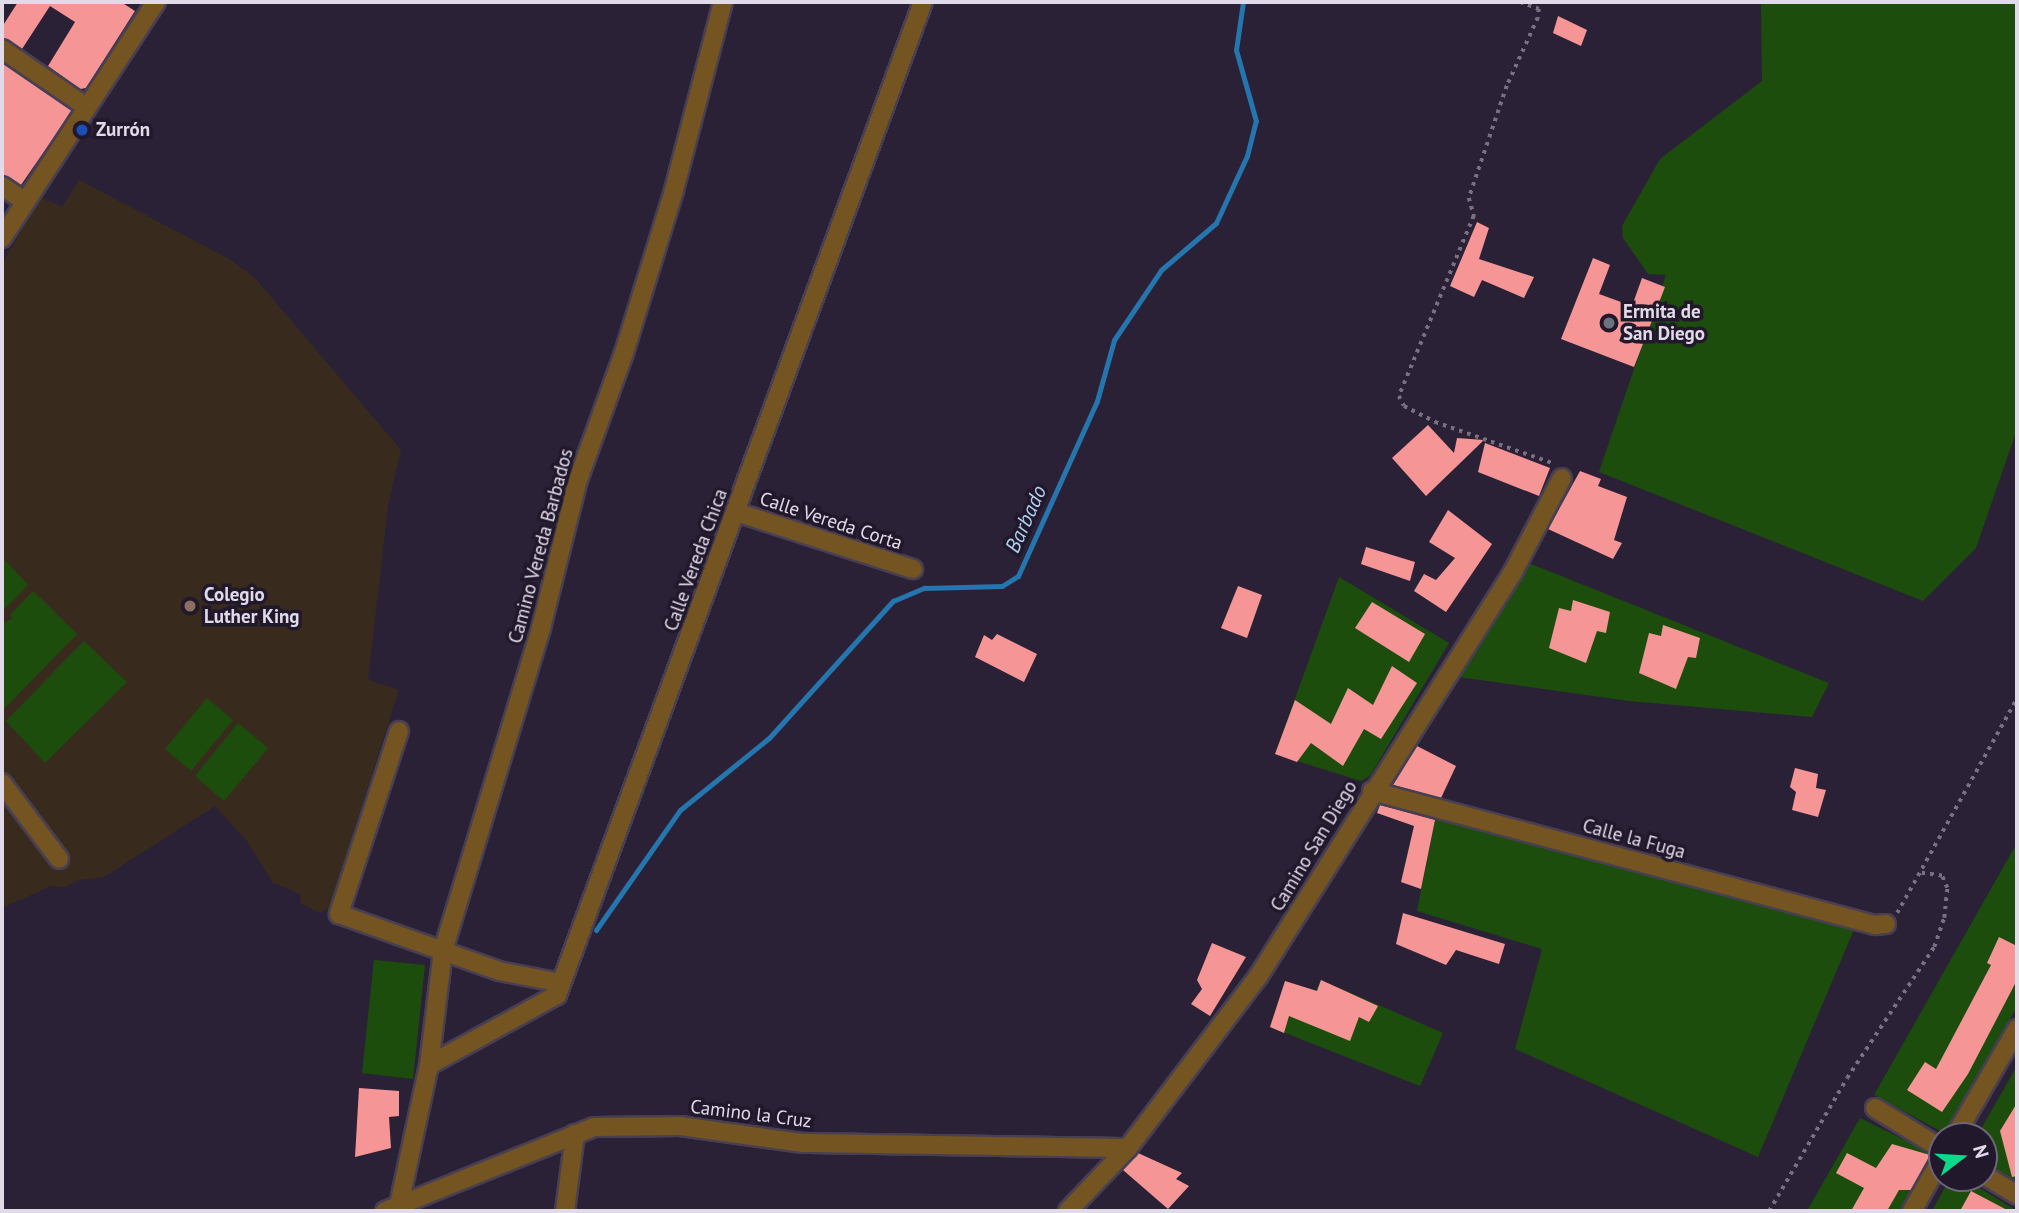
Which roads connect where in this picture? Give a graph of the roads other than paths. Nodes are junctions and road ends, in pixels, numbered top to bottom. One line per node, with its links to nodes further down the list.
1 (723, 2): 17 (street, Camino Vereda Barbados)
2 (923, 2): 10 (street, Calle Vereda Chica)
3 (148, 5): 5 (street)
4 (2, 49): 5 (street)
5 (85, 106): 7 (street)
6 (2, 186): 7 (street)
7 (23, 200): 8 (street)
8 (2, 239)
9 (1562, 478): 14 (street, Camino San Diego)
10 (736, 512): 11 (street, Calle Vereda Corta); 18 (street, Calle Vereda Chica)
11 (913, 569)
12 (399, 731): 17 (street)
13 (2, 783): 15 (street)
14 (1372, 791): 16 (street, Calle la Fuga); 25 (street, Camino San Diego)
15 (59, 859)
16 (1886, 924)
17 (443, 951): 18 (street); 20 (street, Camino Vereda Barbados)
18 (561, 983): 20 (street, Calle Vereda Chica)
19 (2017, 1029): 22 (street)
20 (429, 1065): 29 (street, Camino Vereda Barbados)
21 (1875, 1108): 24 (street)
22 (1963, 1122)
23 (575, 1135): 25 (street, Camino la Cruz); 29 (street, Camino la Cruz); 30 (street)
24 (1928, 1140)
25 (1128, 1148): 31 (street, Camino San Diego)
26 (1928, 1183): 32 (street)
27 (1998, 1183): 28 (street)
28 (2017, 1195)
29 (392, 1208)
30 (565, 1211)
31 (1069, 1211)
32 (1912, 1211)

